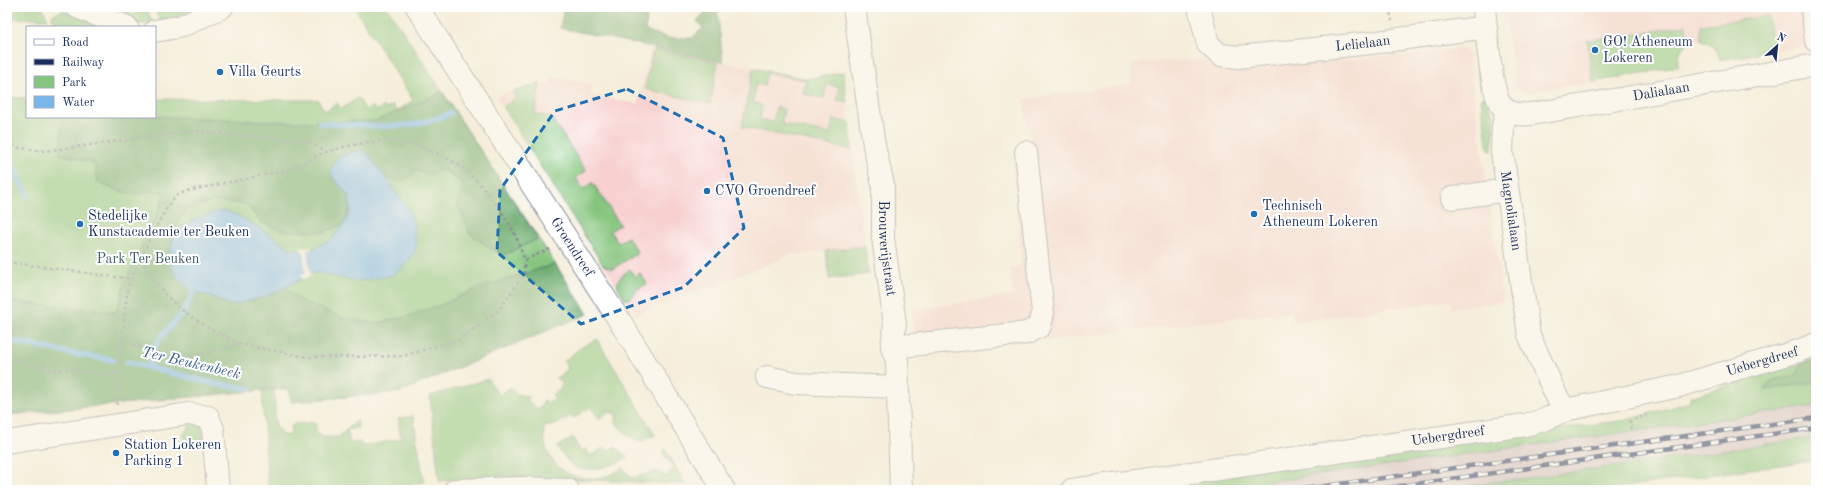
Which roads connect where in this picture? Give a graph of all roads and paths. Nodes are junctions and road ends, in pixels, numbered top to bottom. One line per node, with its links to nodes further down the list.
1 (77, 7): 8 (street)
2 (222, 7): 9 (street)
3 (417, 7): 18 (street, Groendreef)
4 (854, 7): 26 (street, Brouwerijstraat)
5 (1199, 7): 7 (street, Lelielaan)
6 (1812, 7): 10 (street)
7 (1485, 17): 12 (street)
8 (124, 26)
9 (156, 31)
10 (1816, 41)
11 (1816, 65): 12 (street, Dalialaan)
12 (1507, 111): 16 (street, Magnolialaan)
13 (7, 142): 14 (path)
14 (326, 152): 19 (path); 20 (path)
15 (1026, 152): 26 (street)
16 (1507, 190): 17 (street); 31 (street, Magnolialaan)
17 (1452, 198)
18 (568, 239): 20 (path); 34 (street, Groendreef)
19 (140, 259): 22 (path); 24 (path)
20 (525, 260): 24 (path)
21 (7, 262): 22 (path)
22 (130, 279): 23 (path)
23 (122, 338): 24 (path); 28 (path)
24 (240, 344)
25 (1816, 344): 31 (street, Uebergdreef)
26 (892, 347): 30 (street, Brouwerijstraat)
27 (7, 360): 28 (path)
28 (118, 373): 32 (path)
29 (767, 377): 30 (street)
30 (897, 387): 38 (street, Brouwerijstraat)
31 (1565, 410): 39 (street, Uebergdreef)
32 (121, 423): 33 (street); 35 (street)
33 (7, 442)
34 (720, 489)
35 (218, 490)
36 (455, 490): 37 (street)
37 (568, 490)
38 (901, 490)
39 (1072, 490)

